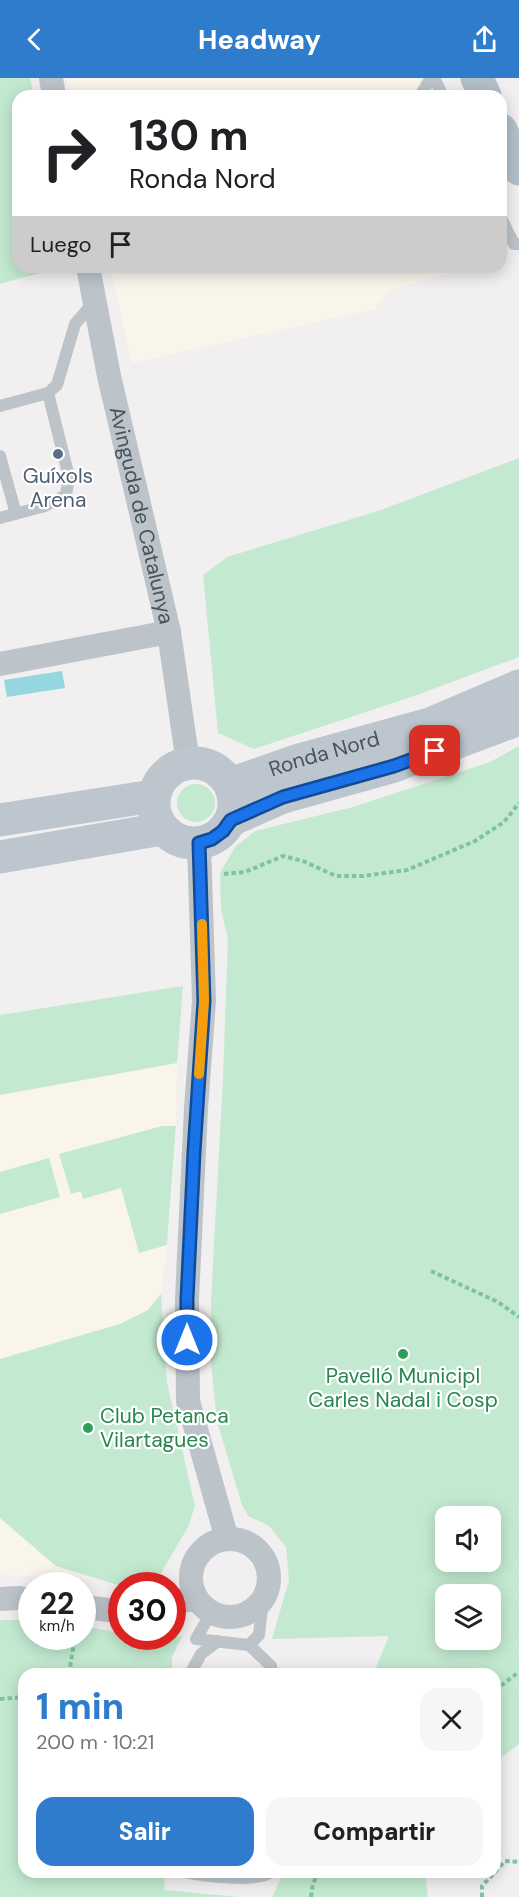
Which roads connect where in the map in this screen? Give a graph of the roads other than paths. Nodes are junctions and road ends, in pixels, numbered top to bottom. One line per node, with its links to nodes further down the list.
1 (507, 143): 2 (main road)
2 (519, 169)
3 (89, 273): 4 (street, Avinguda de Catalunya)
4 (95, 302): 5 (lane); 10 (street, Avinguda de Catalunya)
5 (48, 393): 6 (lane); 8 (lane)
6 (0, 406)
7 (0, 456): 8 (lane)
8 (16, 514): 9 (lane)
9 (0, 518)
10 (169, 632): 11 (street); 14 (street, Avinguda de Catalunya)
11 (0, 664)
12 (519, 686): 15 (street, Ronda Nord)
13 (519, 719): 18 (street, Ronda Nord)
14 (188, 763): 15 (street); 16 (street)
15 (230, 784): 18 (street)
16 (153, 796): 17 (street); 19 (street)
17 (0, 820)
18 (231, 820): 20 (street, Ronda Nord)
19 (162, 829): 20 (street); 21 (street)
20 (199, 843): 22 (street)
21 (0, 857)
22 (227, 1539): 25 (street); 27 (street)
23 (18, 1598): 24 (street)
24 (0, 1599)
25 (263, 1599): 27 (street); 29 (lane)
26 (186, 1604): 27 (street)
27 (204, 1606): 28 (lane)
28 (218, 1641): 29 (lane); 30 (lane)
29 (249, 1645): 31 (lane)
30 (193, 1668)
31 (270, 1668)

